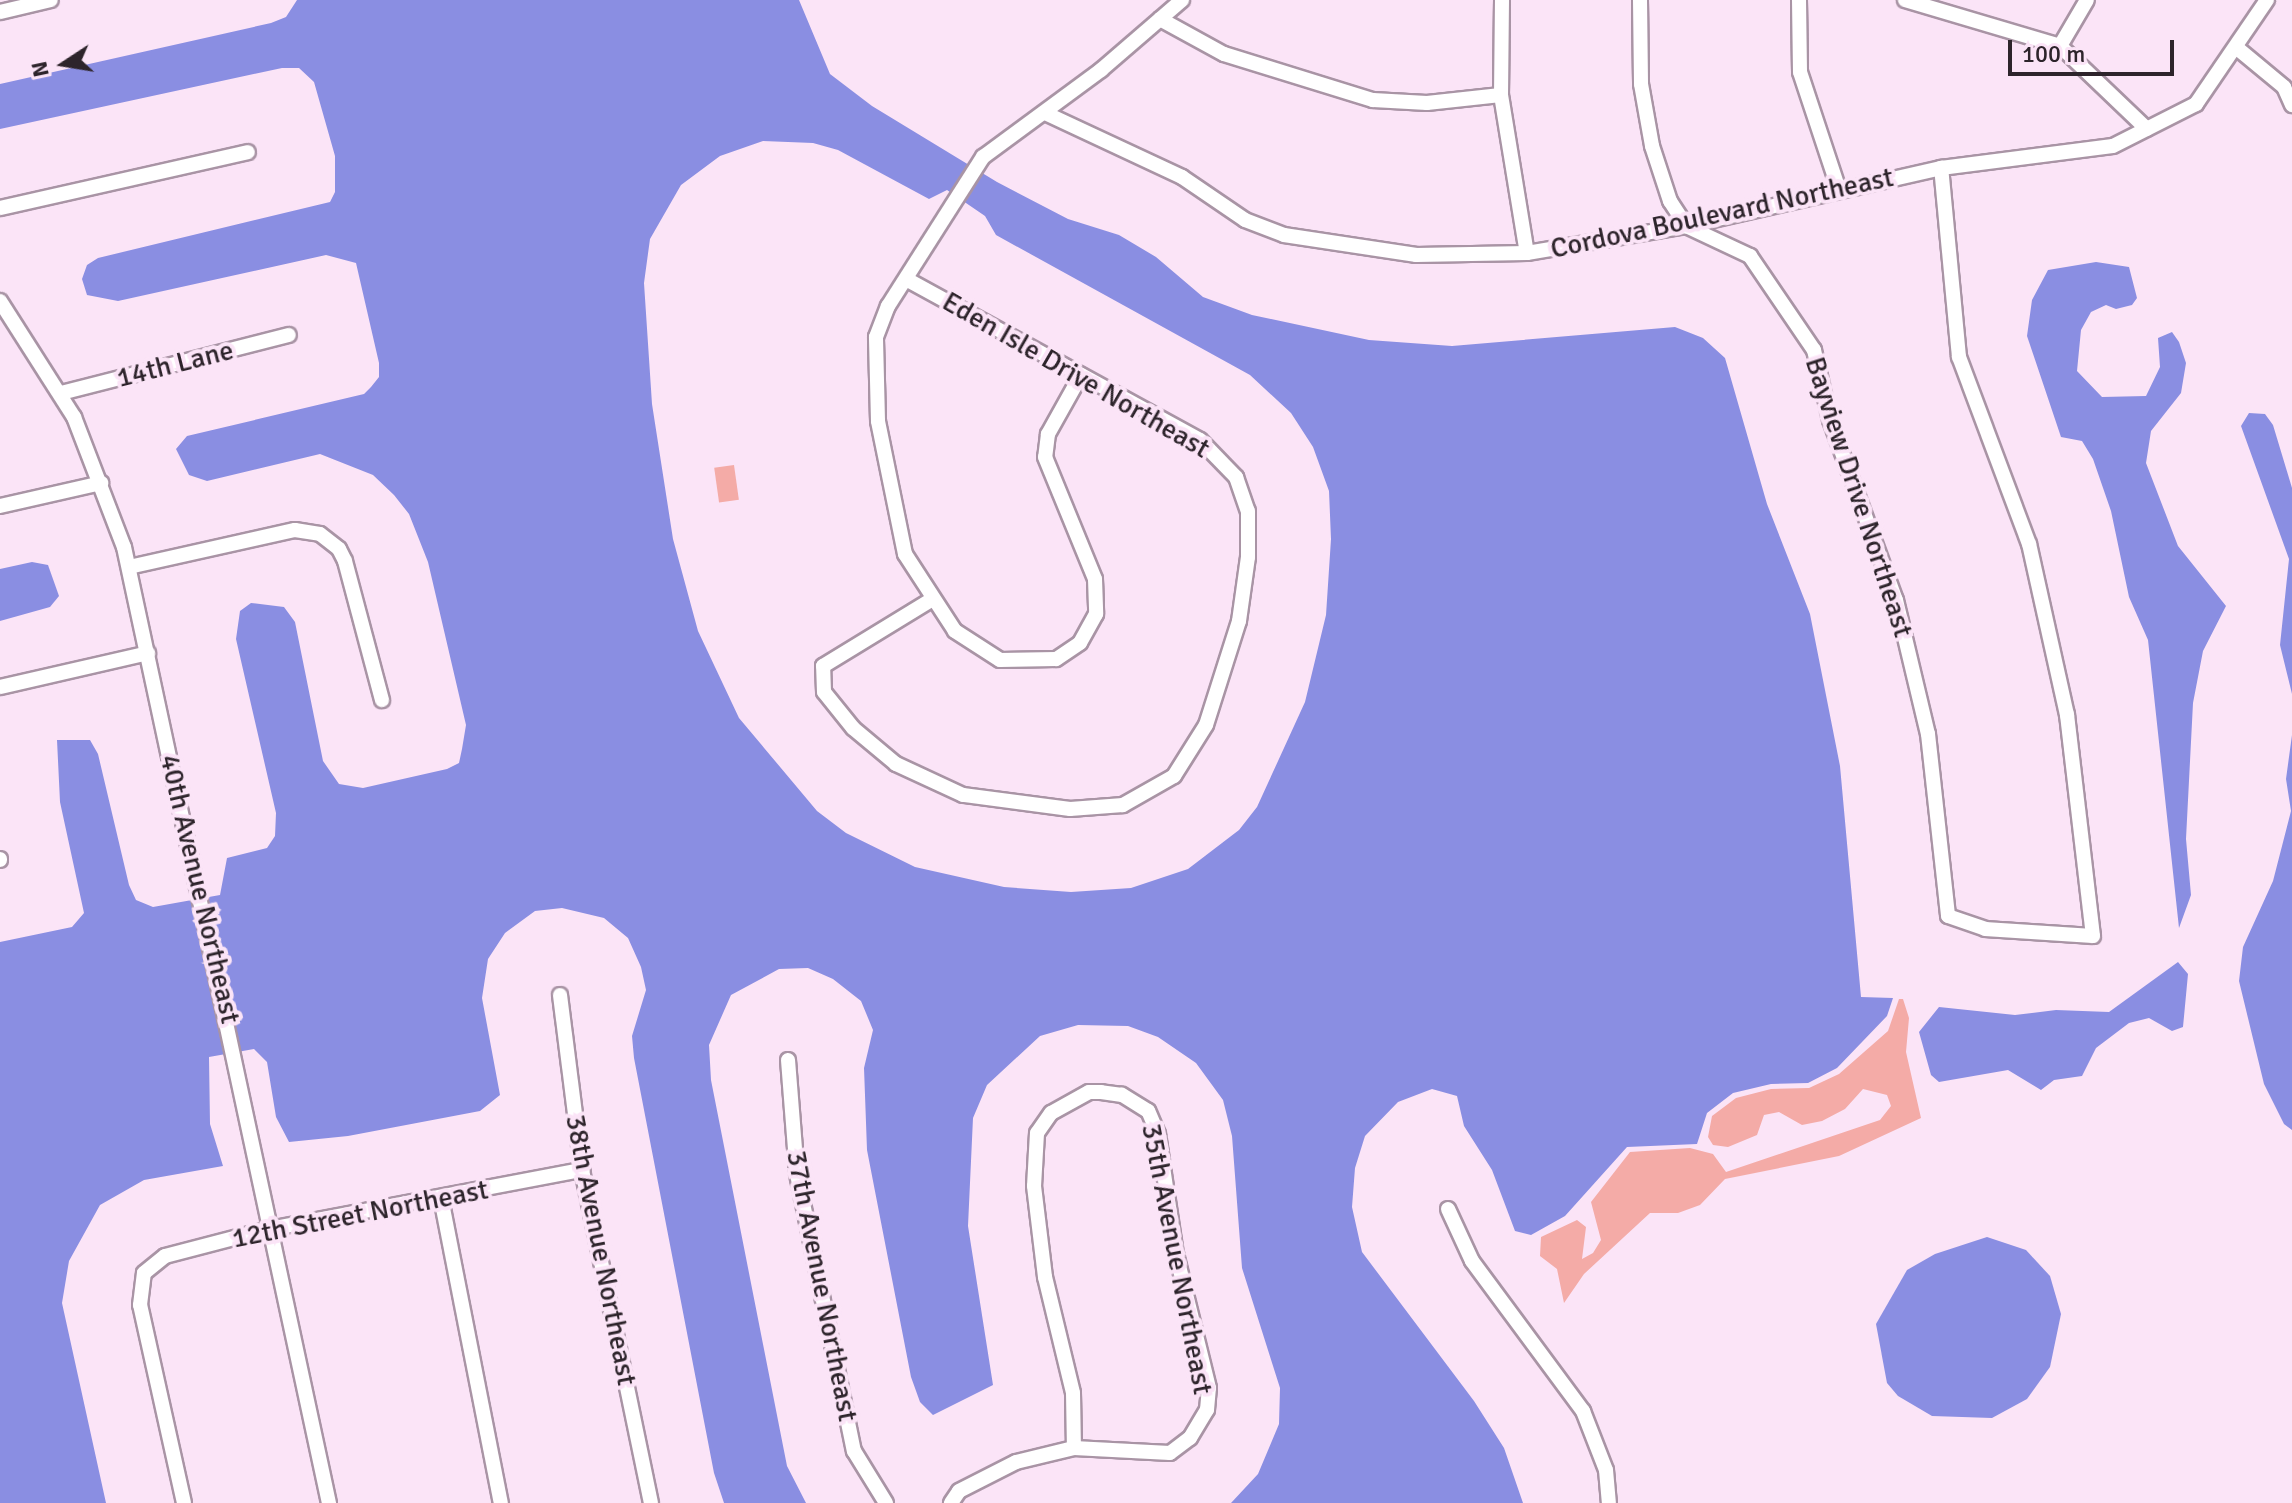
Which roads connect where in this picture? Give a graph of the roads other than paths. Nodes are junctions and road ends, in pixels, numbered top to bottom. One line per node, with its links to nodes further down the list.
1 (51, 0): 9 (street)
2 (1182, 0): 10 (street)
3 (1502, 0): 13 (street)
4 (1640, 0): 21 (street)
5 (1799, 0): 19 (street)
6 (1905, 0): 11 (street)
7 (2087, 0): 11 (street)
8 (2267, 0): 12 (street, Cordova Boulevard Northeast)
9 (0, 12)
10 (1160, 19): 13 (street); 15 (street)
11 (2060, 46): 16 (street)
12 (2237, 48): 14 (street); 16 (street, Cordova Boulevard Northeast)
13 (1501, 95): 22 (street)
14 (2292, 105)
15 (1045, 113): 22 (street, Cordova Boulevard Northeast); 23 (street)
16 (2147, 129): 18 (street, Cordova Boulevard Northeast)
17 (248, 152): 20 (street)
18 (1941, 168): 19 (street, Cordova Boulevard Northeast); 21 (street, Bayview Drive Northeast)
19 (1838, 187): 21 (street, Cordova Boulevard Northeast)
20 (0, 208)
21 (1686, 226): 22 (street, Cordova Boulevard Northeast)
22 (1527, 253)
23 (906, 279): 27 (street, Eden Isle Drive Northeast); 32 (street)
24 (0, 301): 25 (street, 40th Avenue Northeast)
25 (7, 322): 28 (street, 40th Avenue Northeast)
26 (289, 335): 28 (street, 14th Lane)
27 (1081, 375): 32 (street); 32 (street, Eden Isle Drive Northeast)
28 (61, 393): 29 (street, 40th Avenue Northeast)
29 (101, 483): 30 (street); 31 (street, 40th Avenue Northeast)
30 (0, 506)
31 (129, 567): 33 (street, 40th Avenue Northeast); 35 (street)
32 (931, 600)
33 (148, 653): 34 (street); 41 (street, 40th Avenue Northeast)
34 (0, 687)
35 (382, 700)
36 (560, 995): 38 (street, 38th Avenue Northeast)
37 (788, 1060): 47 (street, 37th Avenue Northeast)
38 (582, 1170): 39 (street, 12th Street Northeast); 46 (street, 38th Avenue Northeast)
39 (441, 1198): 41 (street, 12th Street Northeast); 45 (street)
40 (1448, 1209): 49 (street)
41 (269, 1229): 43 (street, 12th Street Northeast); 44 (street, 40th Avenue Northeast)
42 (1074, 1448): 42 (street, 35th Avenue Northeast); 48 (street)
43 (184, 1503)
44 (329, 1503)
45 (501, 1503)
46 (651, 1503)
47 (886, 1503)
48 (951, 1503)
49 (1609, 1503)

